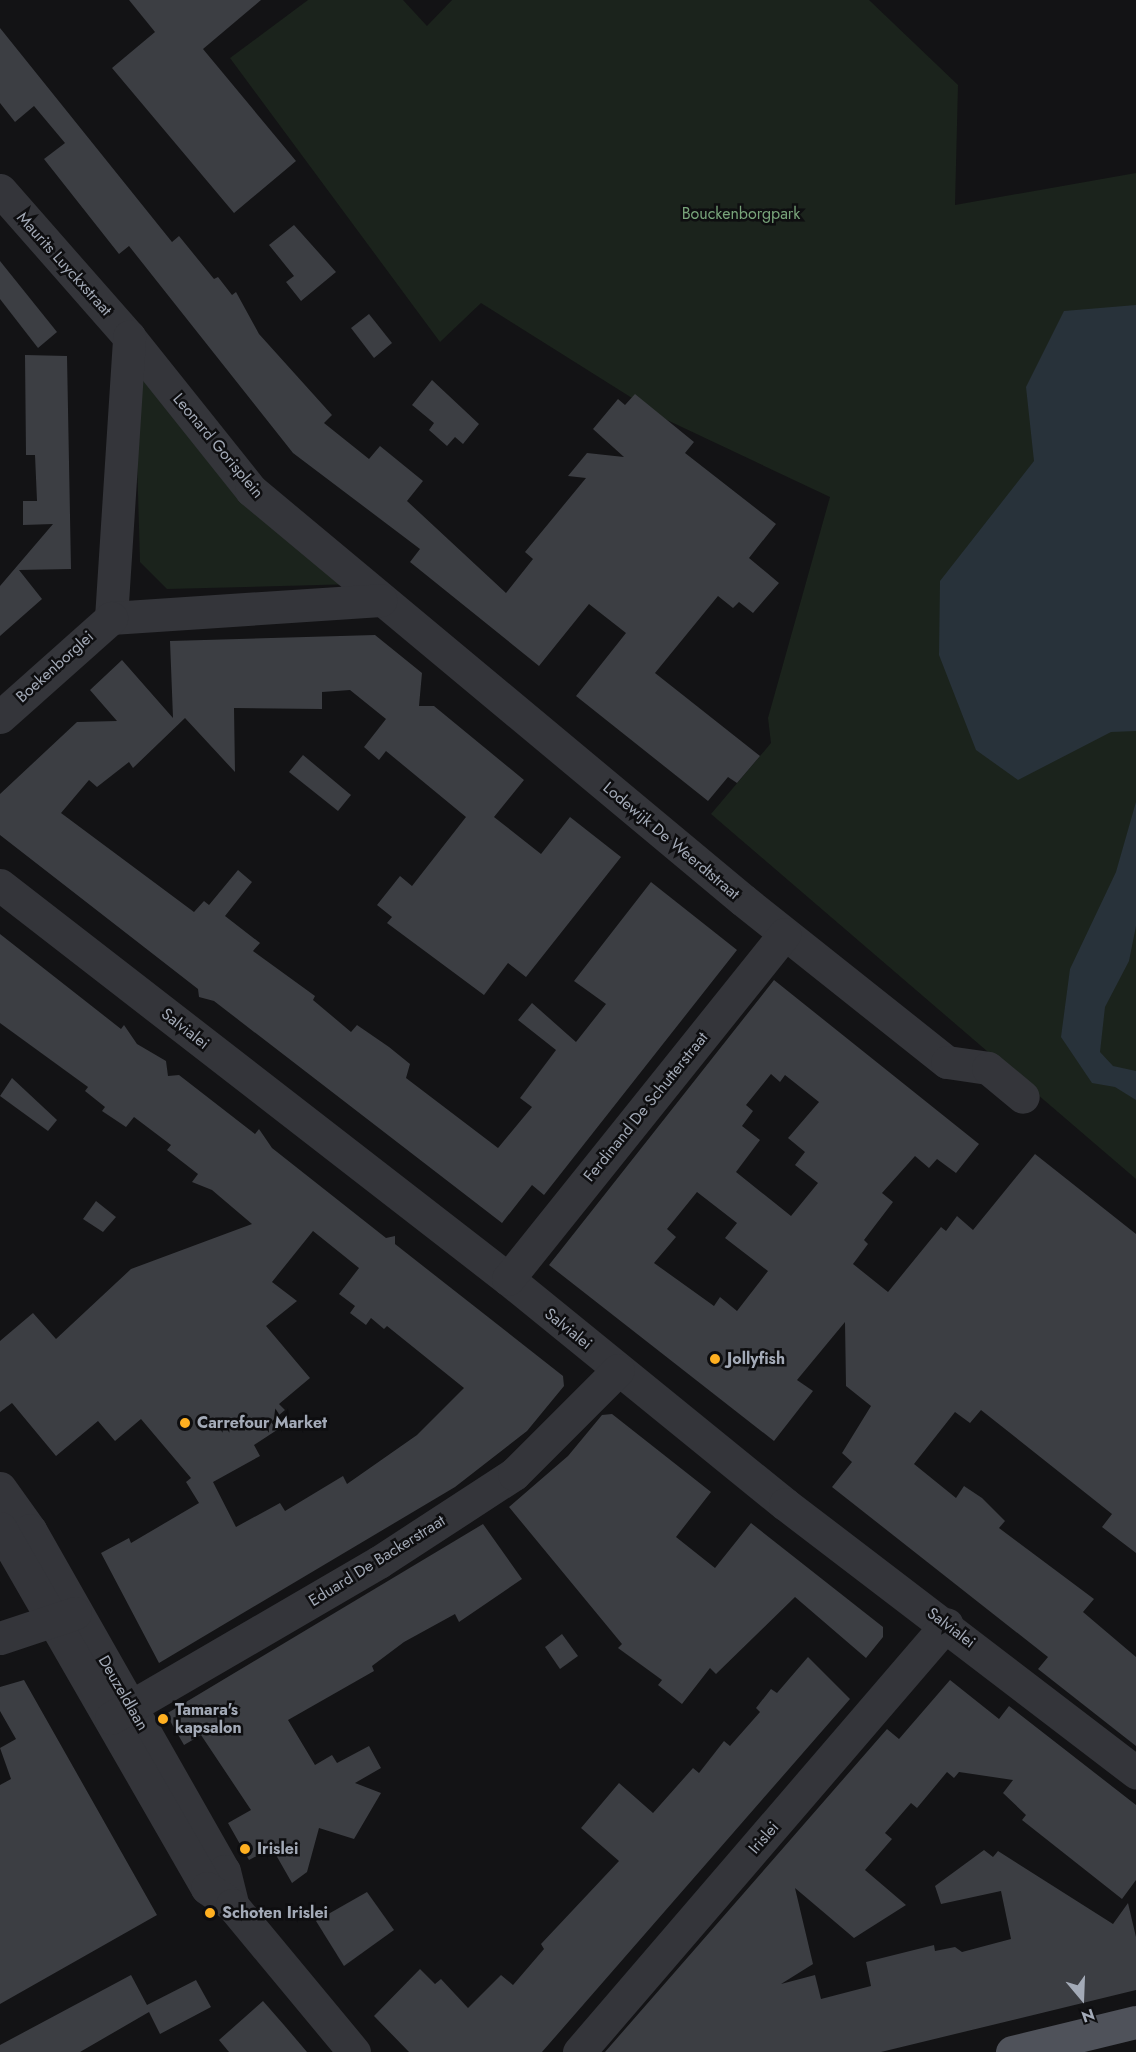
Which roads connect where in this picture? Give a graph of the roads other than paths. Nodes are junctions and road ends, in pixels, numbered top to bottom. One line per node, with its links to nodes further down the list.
1 (3, 200): 2 (street, Maurits Luyckxstraat)
2 (129, 337): 3 (street, Leonard Gorisplein); 4 (street)
3 (380, 600): 4 (street); 7 (street, Lodewijk De Weerdtstraat)
4 (111, 618): 5 (street, Boekenborglei)
5 (0, 717)
6 (0, 885): 9 (street, Salvialei)
7 (784, 934): 8 (street, Lodewijk De Weerdtstraat); 9 (street, Ferdinand De Schutterstraat)
8 (1023, 1097)
9 (508, 1279): 10 (street, Salvialei)
10 (618, 1370): 14 (street, Salvialei); 16 (street, Eduard De Backerstraat)
11 (0, 1488): 13 (street, Deuzeldlaan)
12 (0, 1528): 13 (street, Deuzeldlaan)
13 (66, 1618): 15 (street); 16 (street, Deuzeldlaan)
14 (947, 1624): 17 (street, Salvialei); 20 (street, Irislei)
15 (0, 1638)
16 (121, 1712): 19 (street, Deuzeldlaan)
17 (1136, 1772)
18 (1136, 2022): 21 (main road)
19 (354, 2052)
20 (579, 2052)
21 (1012, 2052)

